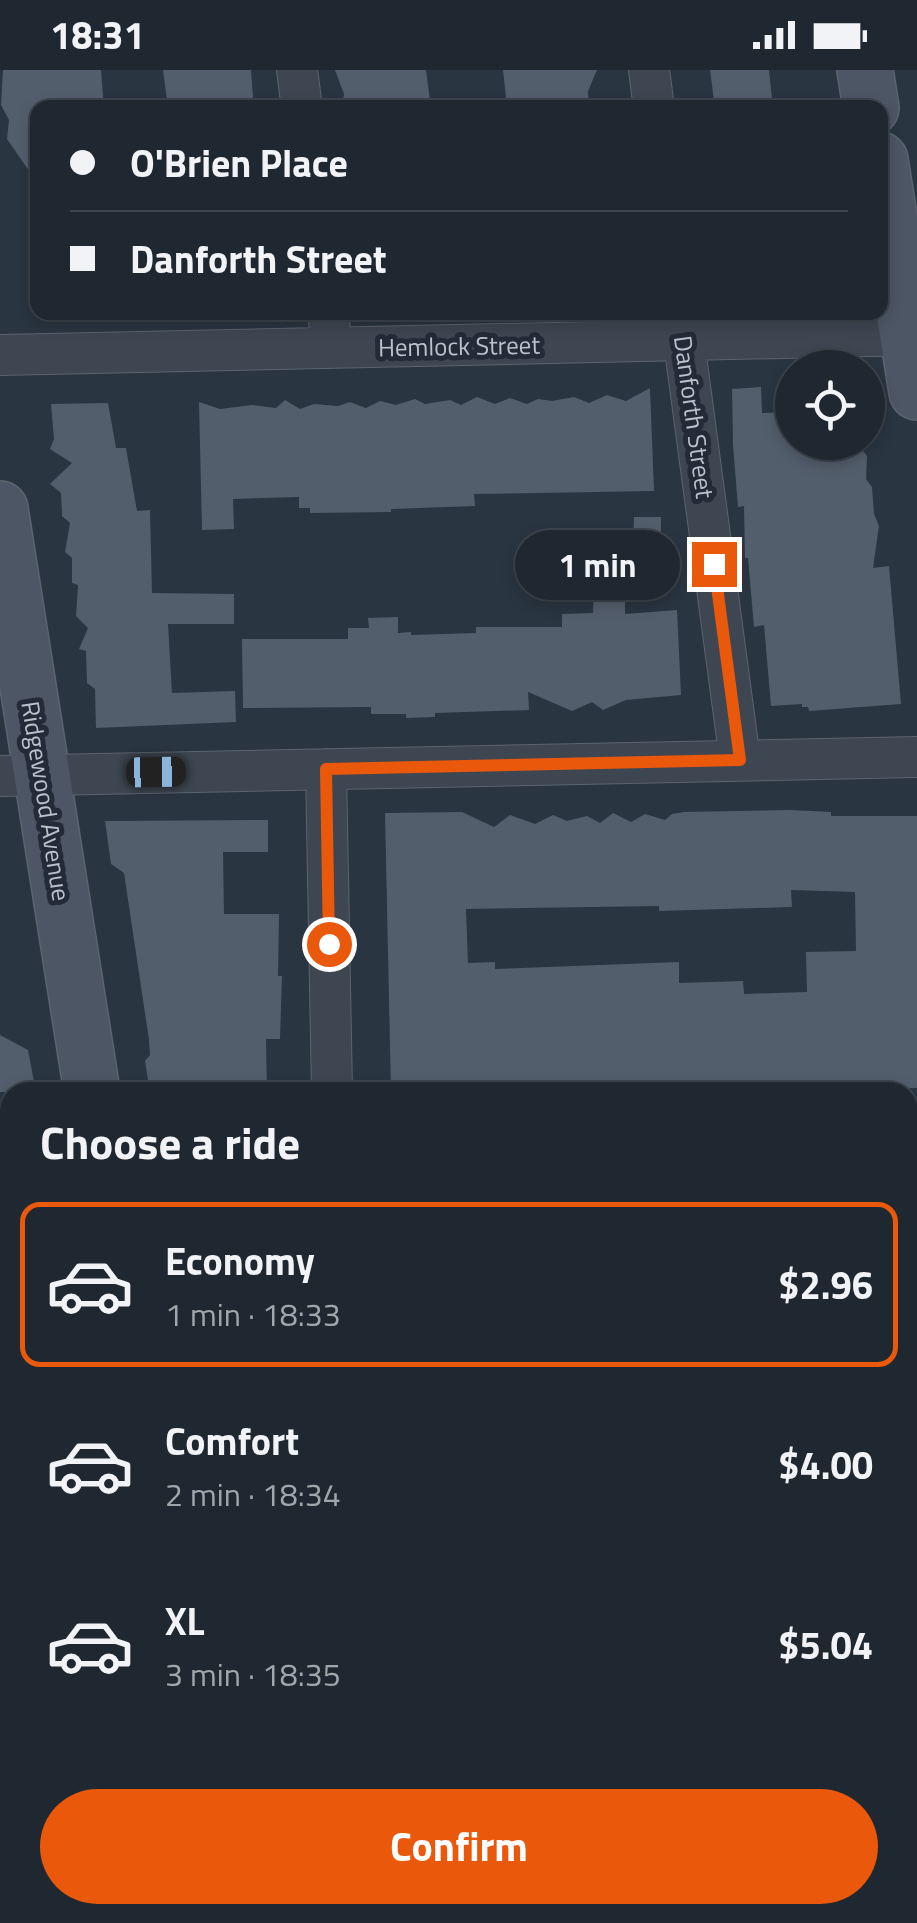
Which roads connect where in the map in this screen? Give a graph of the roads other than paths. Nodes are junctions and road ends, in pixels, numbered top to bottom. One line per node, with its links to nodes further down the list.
1 (297, 70): 4 (street)
2 (648, 70): 5 (street)
3 (866, 70): 6 (main road)
4 (301, 100)
5 (653, 100)
6 (871, 100)
7 (888, 203): 10 (main road)
8 (682, 327): 9 (street, Hemlock Street); 10 (street, Hemlock Street); 15 (street, Danforth Street)
9 (330, 330): 11 (street, Hemlock Street)
10 (913, 336): 12 (main road)
11 (0, 356)
12 (917, 392)
13 (0, 509): 17 (main road, Ridgewood Avenue)
14 (917, 757): 15 (street)
15 (740, 760): 16 (street)
16 (326, 769): 17 (street); 19 (street)
17 (21, 775): 18 (main road, Ridgewood Avenue)
18 (90, 1082)
19 (332, 1082)

